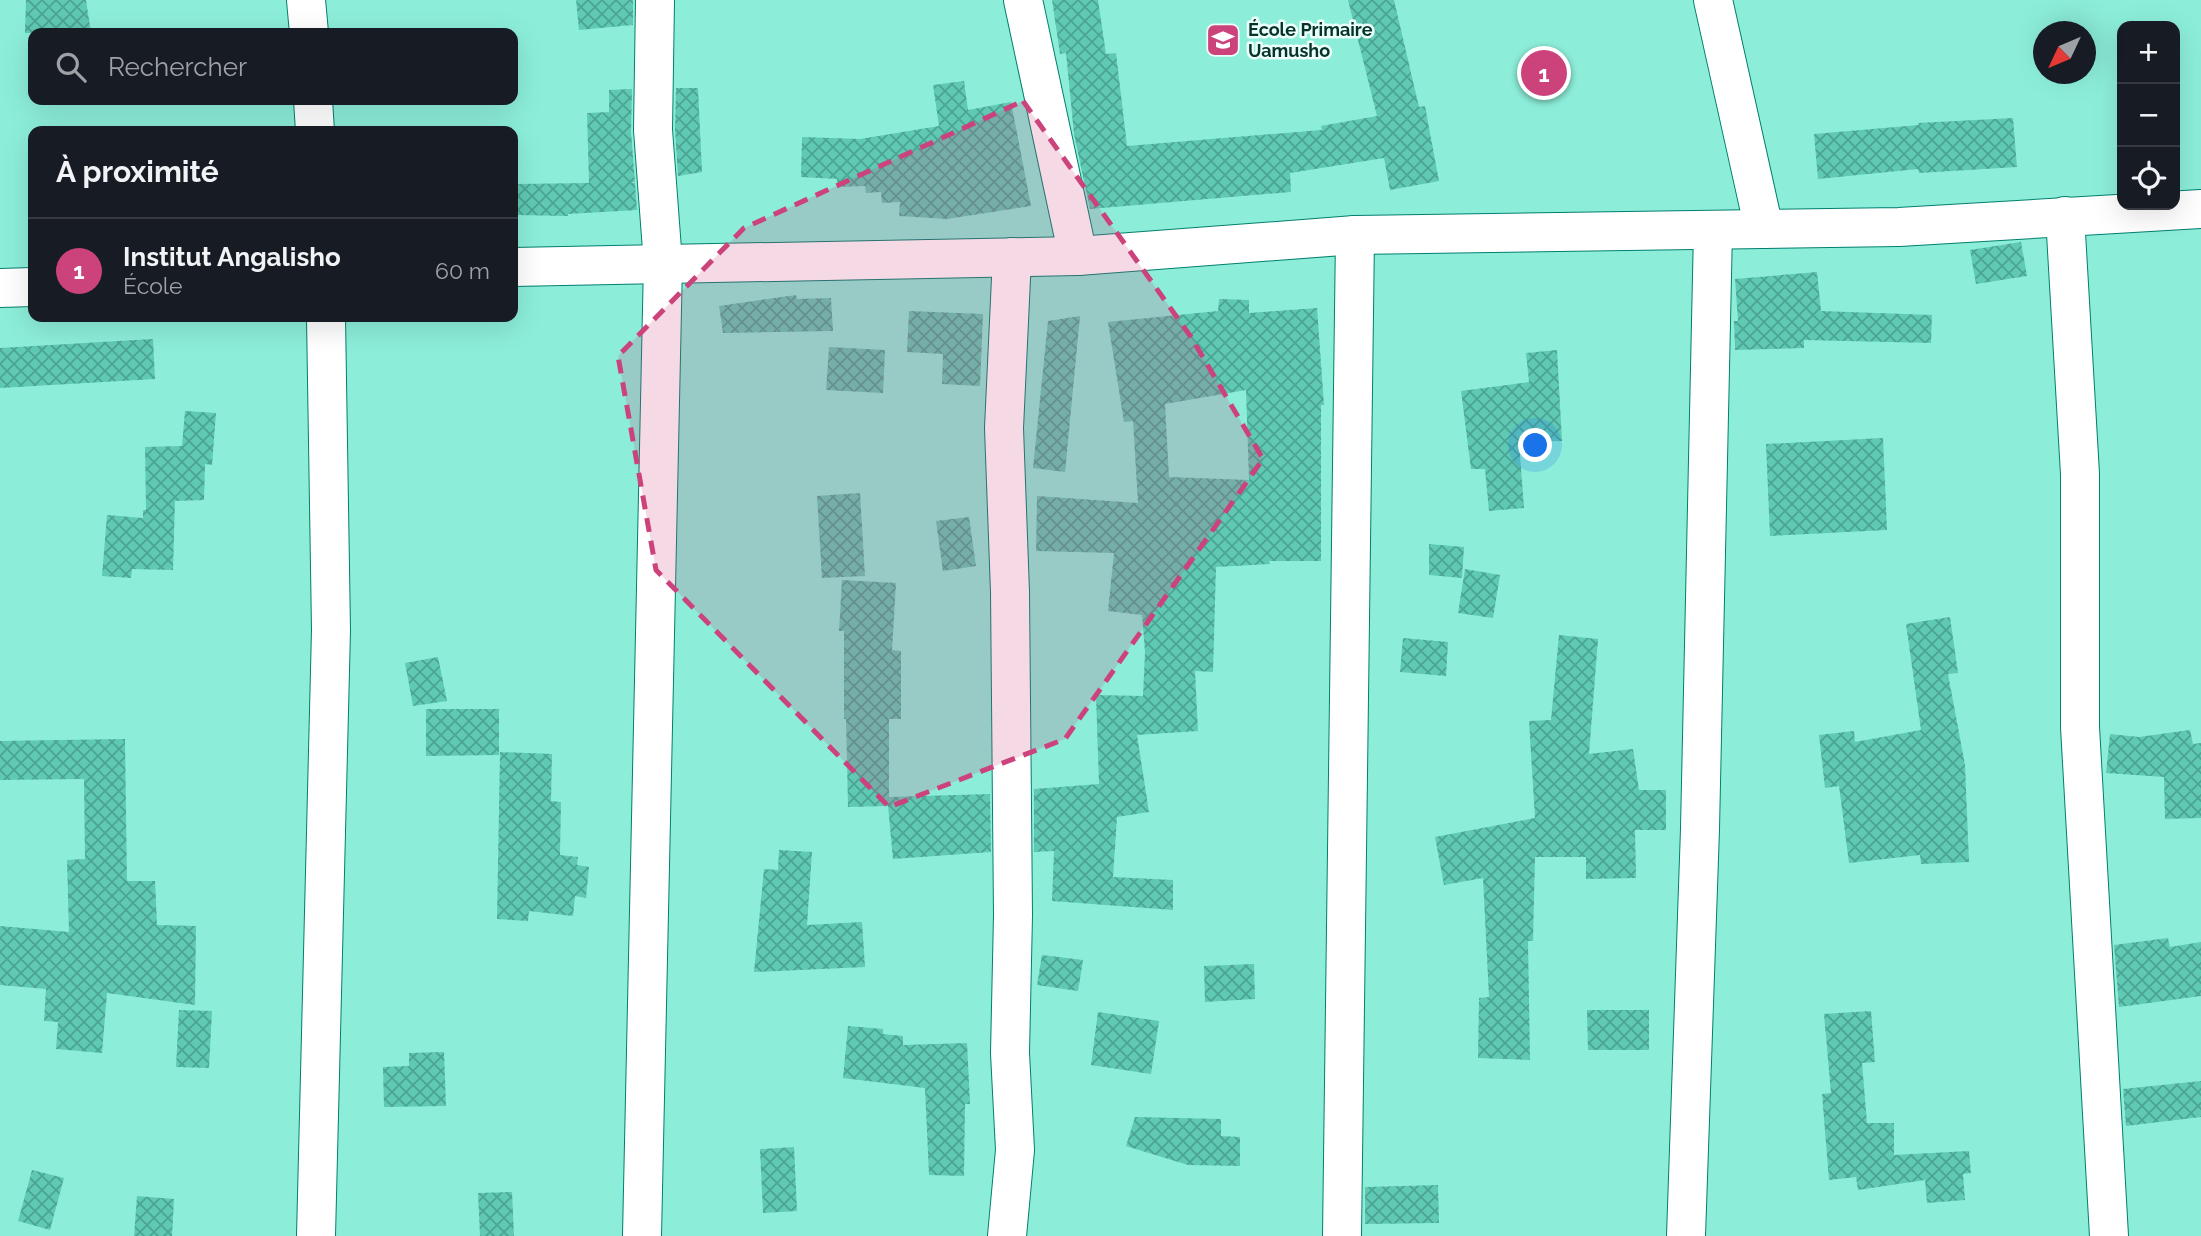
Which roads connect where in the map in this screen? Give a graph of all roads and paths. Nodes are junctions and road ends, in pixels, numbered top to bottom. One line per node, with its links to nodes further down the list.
1 (306, 0): 5 (street)
2 (655, 0): 15 (street)
3 (1023, 0): 13 (street)
4 (1713, 0): 10 (street)
5 (309, 28)
6 (313, 105): 7 (street)
7 (316, 126)
8 (2201, 209): 9 (street)
9 (2065, 216): 10 (street); 25 (street)
10 (1764, 229): 11 (street)
11 (1713, 230): 12 (street); 24 (street)
12 (1355, 235): 13 (street); 23 (street)
13 (1078, 256): 14 (street)
14 (1012, 257): 15 (street); 22 (street)
15 (663, 263): 16 (street); 21 (street)
16 (518, 267)
17 (28, 287): 18 (street)
18 (0, 288)
19 (326, 322): 20 (street)
20 (316, 1236)
21 (642, 1236)
22 (1007, 1236)
23 (1342, 1236)
24 (1686, 1236)
25 (2109, 1236)

